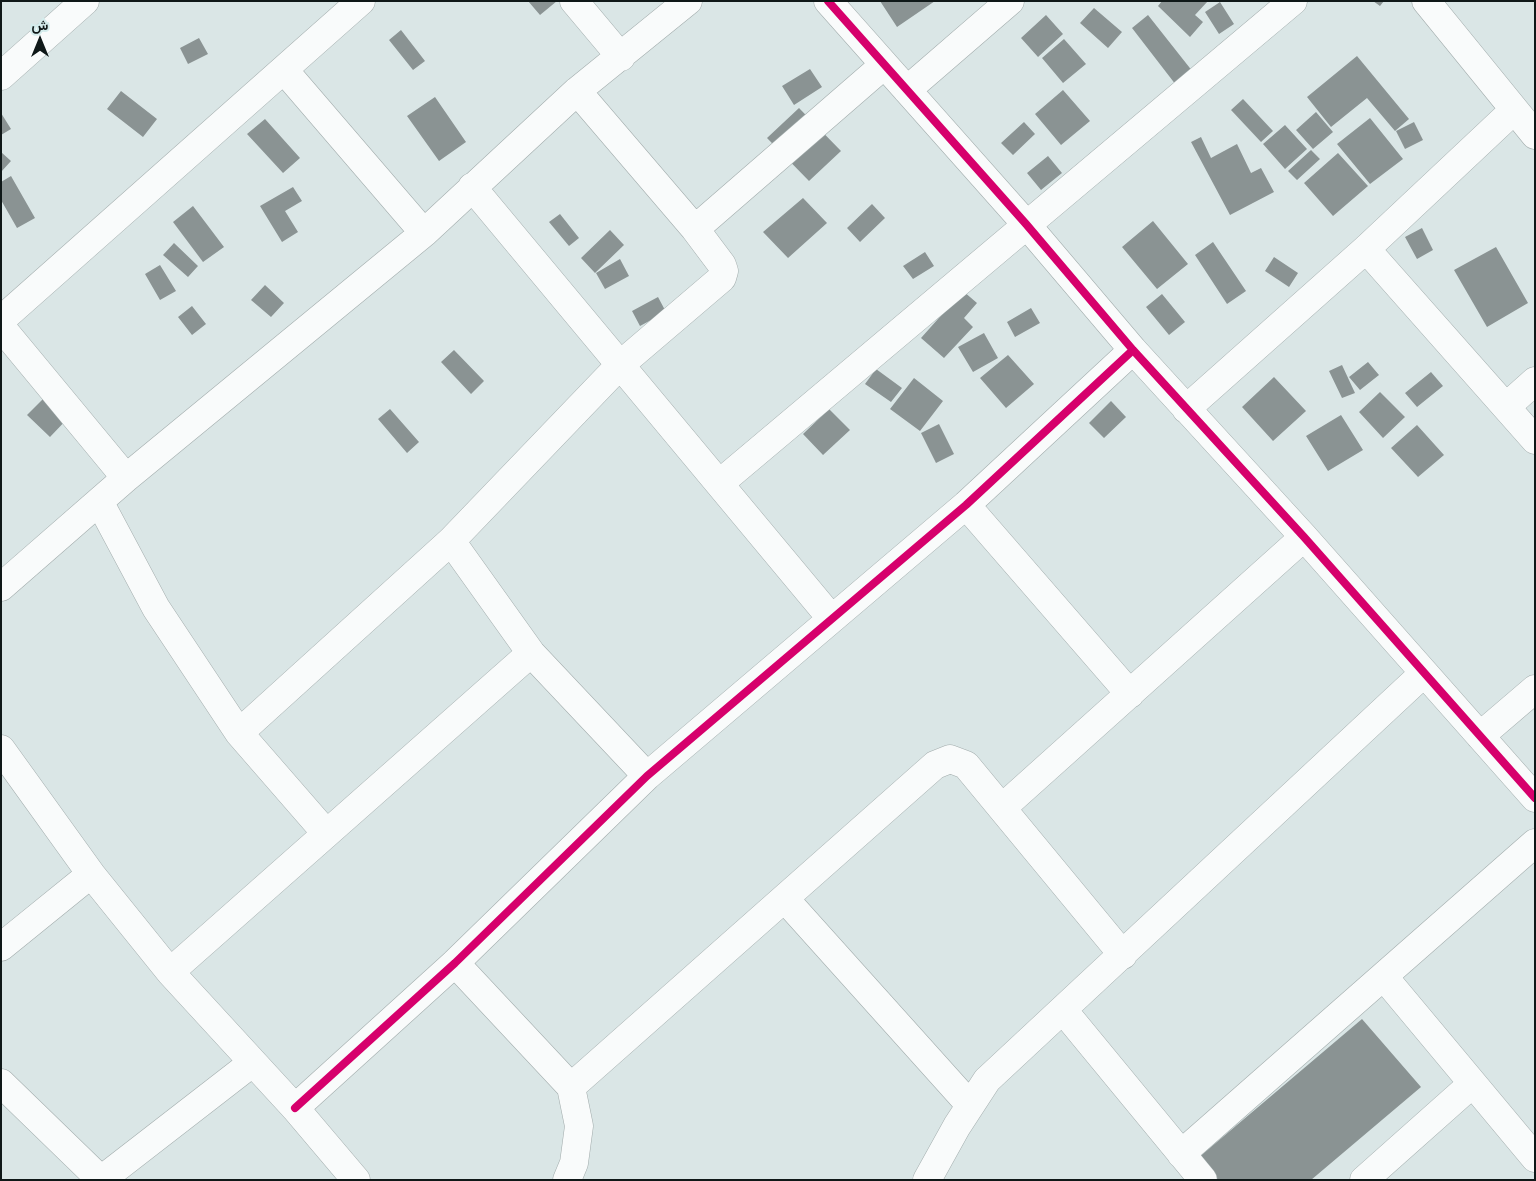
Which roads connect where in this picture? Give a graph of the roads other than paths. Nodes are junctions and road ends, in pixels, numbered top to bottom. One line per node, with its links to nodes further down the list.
1 (85, 1): 12 (street)
2 (574, 1): 9 (street)
3 (688, 1): 9 (street)
4 (828, 1): 10 (street)
5 (1010, 1): 13 (street)
6 (1426, 1): 15 (street)
7 (1288, 3): 18 (street)
8 (345, 6): 11 (street)
9 (621, 57): 14 (street)
10 (884, 65): 13 (street); 19 (street)
11 (284, 70): 20 (street); 22 (street)
12 (1, 76)
13 (907, 90): 18 (street)
14 (578, 91): 17 (street); 19 (street)
15 (1514, 110): 16 (street); 21 (street)
16 (1535, 135)
17 (472, 187): 20 (street); 25 (street)
18 (1026, 224): 24 (street); 31 (street)
19 (695, 229): 25 (street)
20 (424, 233): 30 (street)
21 (1366, 249): 27 (street); 28 (street)
22 (1, 320)
23 (1, 327): 30 (street)
24 (1133, 350): 28 (street); 33 (street)
25 (620, 365): 31 (street); 35 (street)
26 (1535, 382): 27 (street)
27 (1507, 406): 29 (street)
28 (1186, 409): 34 (street)
29 (1535, 440)
30 (126, 478): 32 (street)
31 (720, 483): 37 (street)
32 (100, 503): 36 (street); 42 (street)
33 (966, 504): 37 (street); 41 (street)
34 (1304, 537): 39 (street); 41 (street)
35 (451, 541): 38 (street); 42 (street)
36 (1, 587)
37 (831, 618): 45 (street)
38 (531, 652): 45 (street); 48 (street)
39 (1424, 673): 43 (street); 53 (street)
40 (1535, 689): 43 (street)
41 (1130, 694): 47 (street)
42 (239, 733): 48 (street)
43 (1480, 736): 46 (street)
44 (1, 749): 50 (street)
45 (647, 776): 54 (street)
46 (1535, 798)
47 (1002, 808): 51 (street); 53 (street)
48 (326, 833): 55 (street)
49 (1535, 843): 56 (street)
50 (90, 874): 52 (street); 55 (street)
51 (786, 899): 61 (street); 62 (street)
52 (1, 947)
53 (1123, 955): 57 (street)
54 (455, 963): 61 (street); 63 (street)
55 (170, 972): 58 (street)
56 (1384, 977): 60 (street); 64 (street)
57 (1062, 1010): 62 (street); 64 (street)
58 (252, 1063): 63 (street); 66 (street)
59 (1, 1083): 66 (street)
60 (1472, 1084): 65 (street); 71 (street)
61 (571, 1087): 68 (street)
62 (970, 1105): 69 (street)
63 (295, 1108): 67 (street)
64 (1182, 1154): 70 (street)
65 (1535, 1158)
66 (101, 1180)
67 (356, 1180)
68 (567, 1180)
69 (927, 1180)
70 (1203, 1180)
71 (1364, 1180)

